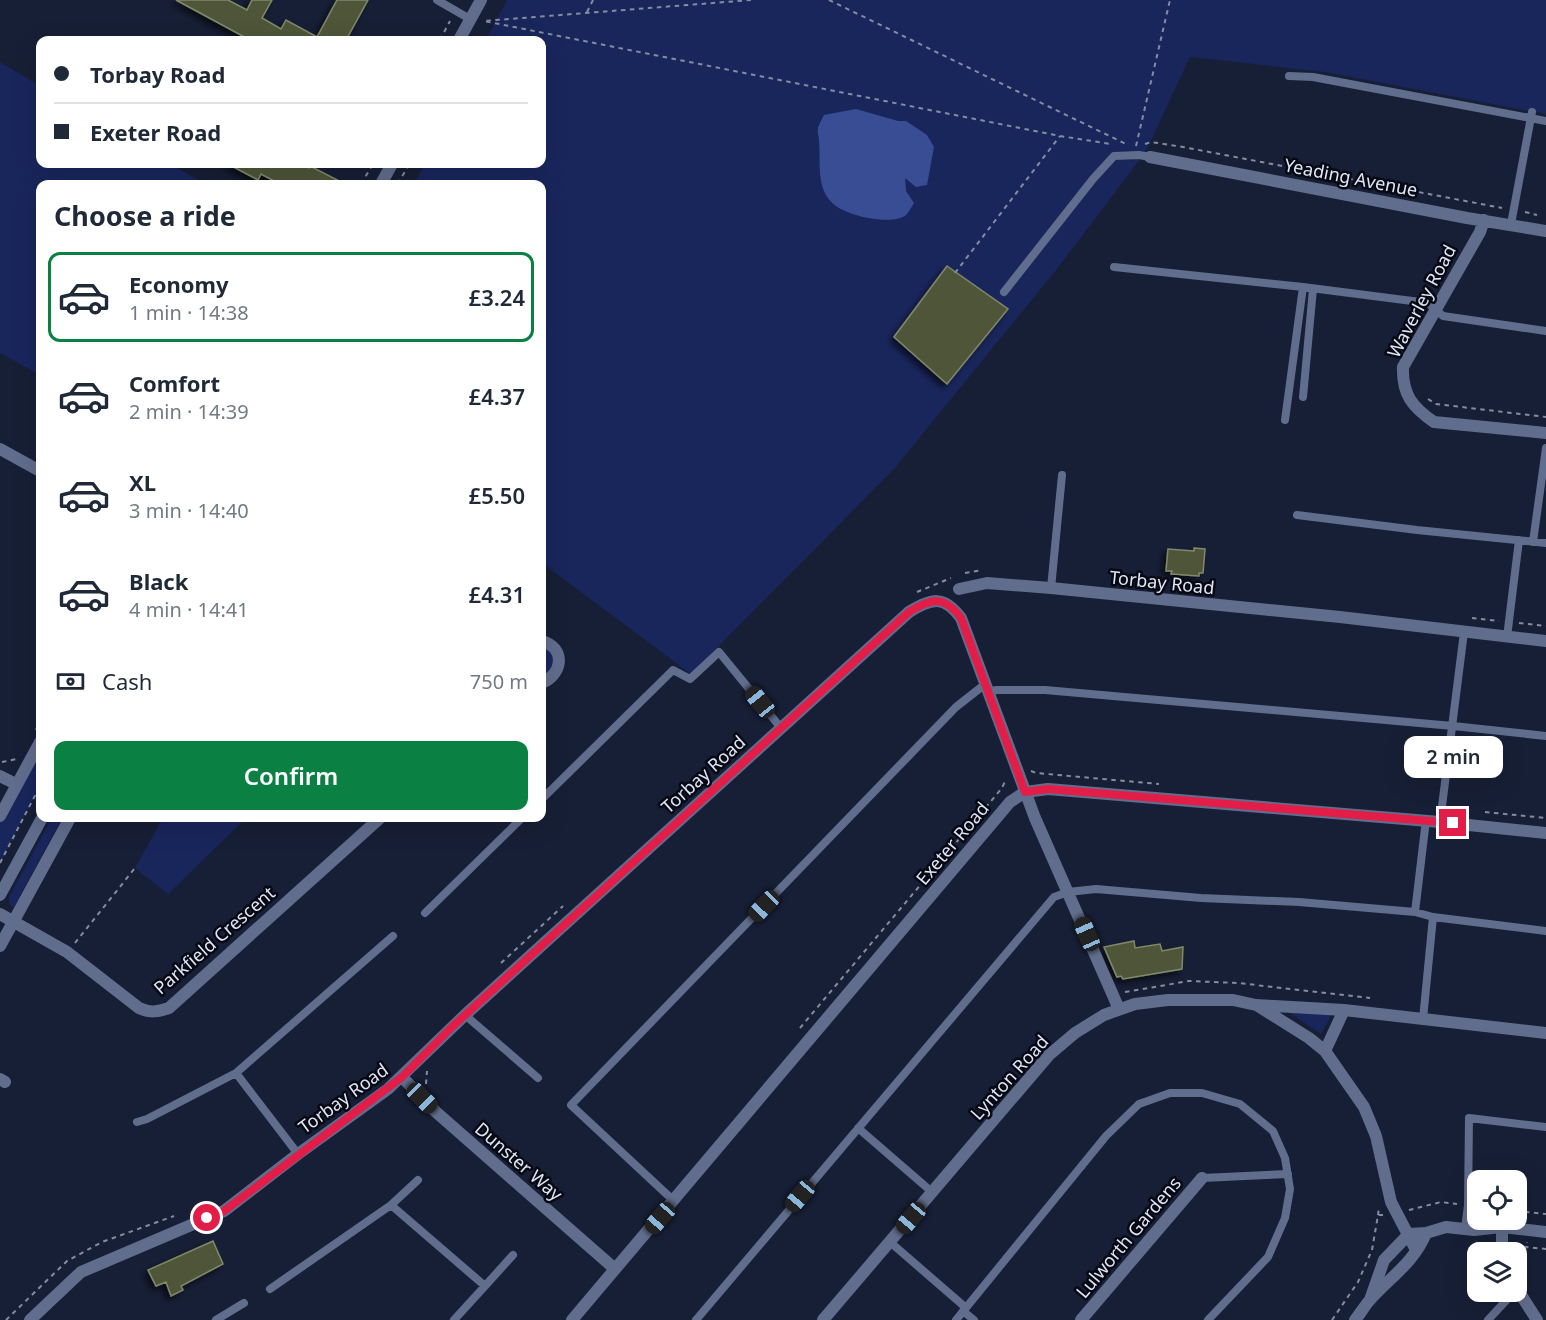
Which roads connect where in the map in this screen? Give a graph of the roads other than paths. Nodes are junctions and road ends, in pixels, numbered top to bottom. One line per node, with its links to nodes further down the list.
1 (437, 0): 3 (lane)
2 (481, 0): 3 (street)
3 (470, 19): 4 (street)
4 (461, 36)
5 (1289, 76): 6 (lane)
6 (1532, 115): 7 (lane); 10 (lane)
7 (1546, 120)
8 (1150, 157): 9 (street, Yeading Avenue); 15 (lane)
9 (1484, 220): 10 (street, Yeading Avenue); 16 (street, Waverley Road)
10 (1511, 224): 11 (street, Yeading Avenue)
11 (1546, 231)
12 (1114, 267): 13 (lane)
13 (1303, 287): 14 (lane); 19 (lane)
14 (1313, 289): 16 (lane); 18 (lane)
15 (1004, 292)
16 (1435, 310): 17 (lane); 20 (street, Waverley Road)
17 (1546, 331)
18 (1303, 398)
19 (1285, 420)
20 (1546, 433)
21 (1546, 448): 27 (lane)
22 (0, 449): 23 (street)
23 (36, 469)
24 (1062, 475): 29 (lane)
25 (1297, 515): 26 (lane)
26 (1519, 540): 27 (lane); 33 (lane)
27 (1533, 542): 28 (lane)
28 (1546, 543)
29 (1051, 588): 30 (street, Torbay Road); 32 (street, Torbay Road)
30 (959, 589): 31 (lane, Torbay Road)
31 (944, 602): 37 (street); 39 (street, Torbay Road)
32 (1464, 632): 33 (street, Torbay Road); 38 (lane)
33 (1507, 637): 34 (street, Torbay Road)
34 (1546, 641)
35 (546, 642): 36 (street)
36 (546, 681)
37 (986, 689): 38 (lane); 44 (street); 82 (lane)
38 (1453, 726): 40 (lane); 52 (lane)
39 (782, 728): 45 (lane); 67 (street, Torbay Road)
40 (1546, 736)
41 (36, 749): 43 (street)
42 (0, 776): 43 (street)
43 (16, 784): 46 (street)
44 (1025, 792): 47 (street); 54 (street); 82 (street, Exeter Road)
45 (546, 795)
46 (0, 816)
47 (1426, 820): 52 (street); 56 (lane)
48 (40, 822): 55 (street)
49 (68, 822): 60 (street)
50 (376, 822): 60 (street, Parkfield Crescent)
51 (518, 822): 57 (lane)
52 (1440, 822): 53 (street)
53 (1546, 833)
54 (1068, 892): 56 (lane); 65 (street); 76 (lane)
55 (0, 895)
56 (1415, 912): 59 (lane)
57 (425, 913)
58 (0, 914): 60 (street, Parkfield Crescent)
59 (1433, 917): 61 (lane); 68 (lane)
60 (13, 921): 63 (street)
61 (1546, 931)
62 (393, 936): 71 (lane)
63 (0, 946)
64 (1256, 1005): 65 (street, Lynton Road); 66 (street, Lynton Road); 70 (street)
65 (1119, 1009): 81 (street, Lynton Road)
66 (1344, 1010): 68 (street, Lynton Road); 70 (street)
67 (465, 1015): 72 (lane); 73 (street, Torbay Road)
68 (1423, 1019): 69 (street, Lynton Road)
69 (1546, 1033)
70 (1325, 1051): 88 (street)
71 (236, 1073): 74 (lane); 77 (lane)
72 (538, 1078)
73 (405, 1081): 77 (street, Torbay Road); 92 (street, Dunster Way)
74 (137, 1122)
75 (1546, 1127): 84 (lane)
76 (858, 1128): 81 (lane); 104 (lane)
77 (298, 1154): 100 (street, Torbay Road)
78 (1288, 1174): 79 (lane); 99 (lane); 109 (lane)
79 (1202, 1178): 108 (street, Lulworth Gardens)
80 (418, 1180): 83 (lane)
81 (932, 1192): 89 (street, Lynton Road)
82 (674, 1201): 92 (street, Exeter Road)
83 (392, 1205): 93 (lane); 94 (lane)
84 (1465, 1229): 87 (street)
85 (1527, 1230): 86 (street)
86 (1546, 1232)
87 (1426, 1233): 88 (street); 90 (street)
88 (1409, 1234): 90 (street); 95 (street)
89 (890, 1242): 99 (lane); 105 (street, Lynton Road)
90 (1416, 1250): 95 (street)
91 (513, 1255): 93 (lane)
92 (615, 1269): 103 (street, Exeter Road)
93 (485, 1286): 102 (lane)
94 (270, 1288)
95 (1370, 1300): 110 (street)
96 (1504, 1302): 111 (lane)
97 (1525, 1302): 112 (street)
98 (244, 1304): 101 (lane)
99 (964, 1309): 106 (lane); 107 (lane)
100 (30, 1320)
101 (216, 1320)
102 (454, 1320)
103 (572, 1320)
104 (696, 1320)
105 (823, 1320)
106 (956, 1320)
107 (974, 1320)
108 (1081, 1320)
109 (1208, 1320)
110 (1355, 1320)
111 (1488, 1320)
112 (1537, 1320)

